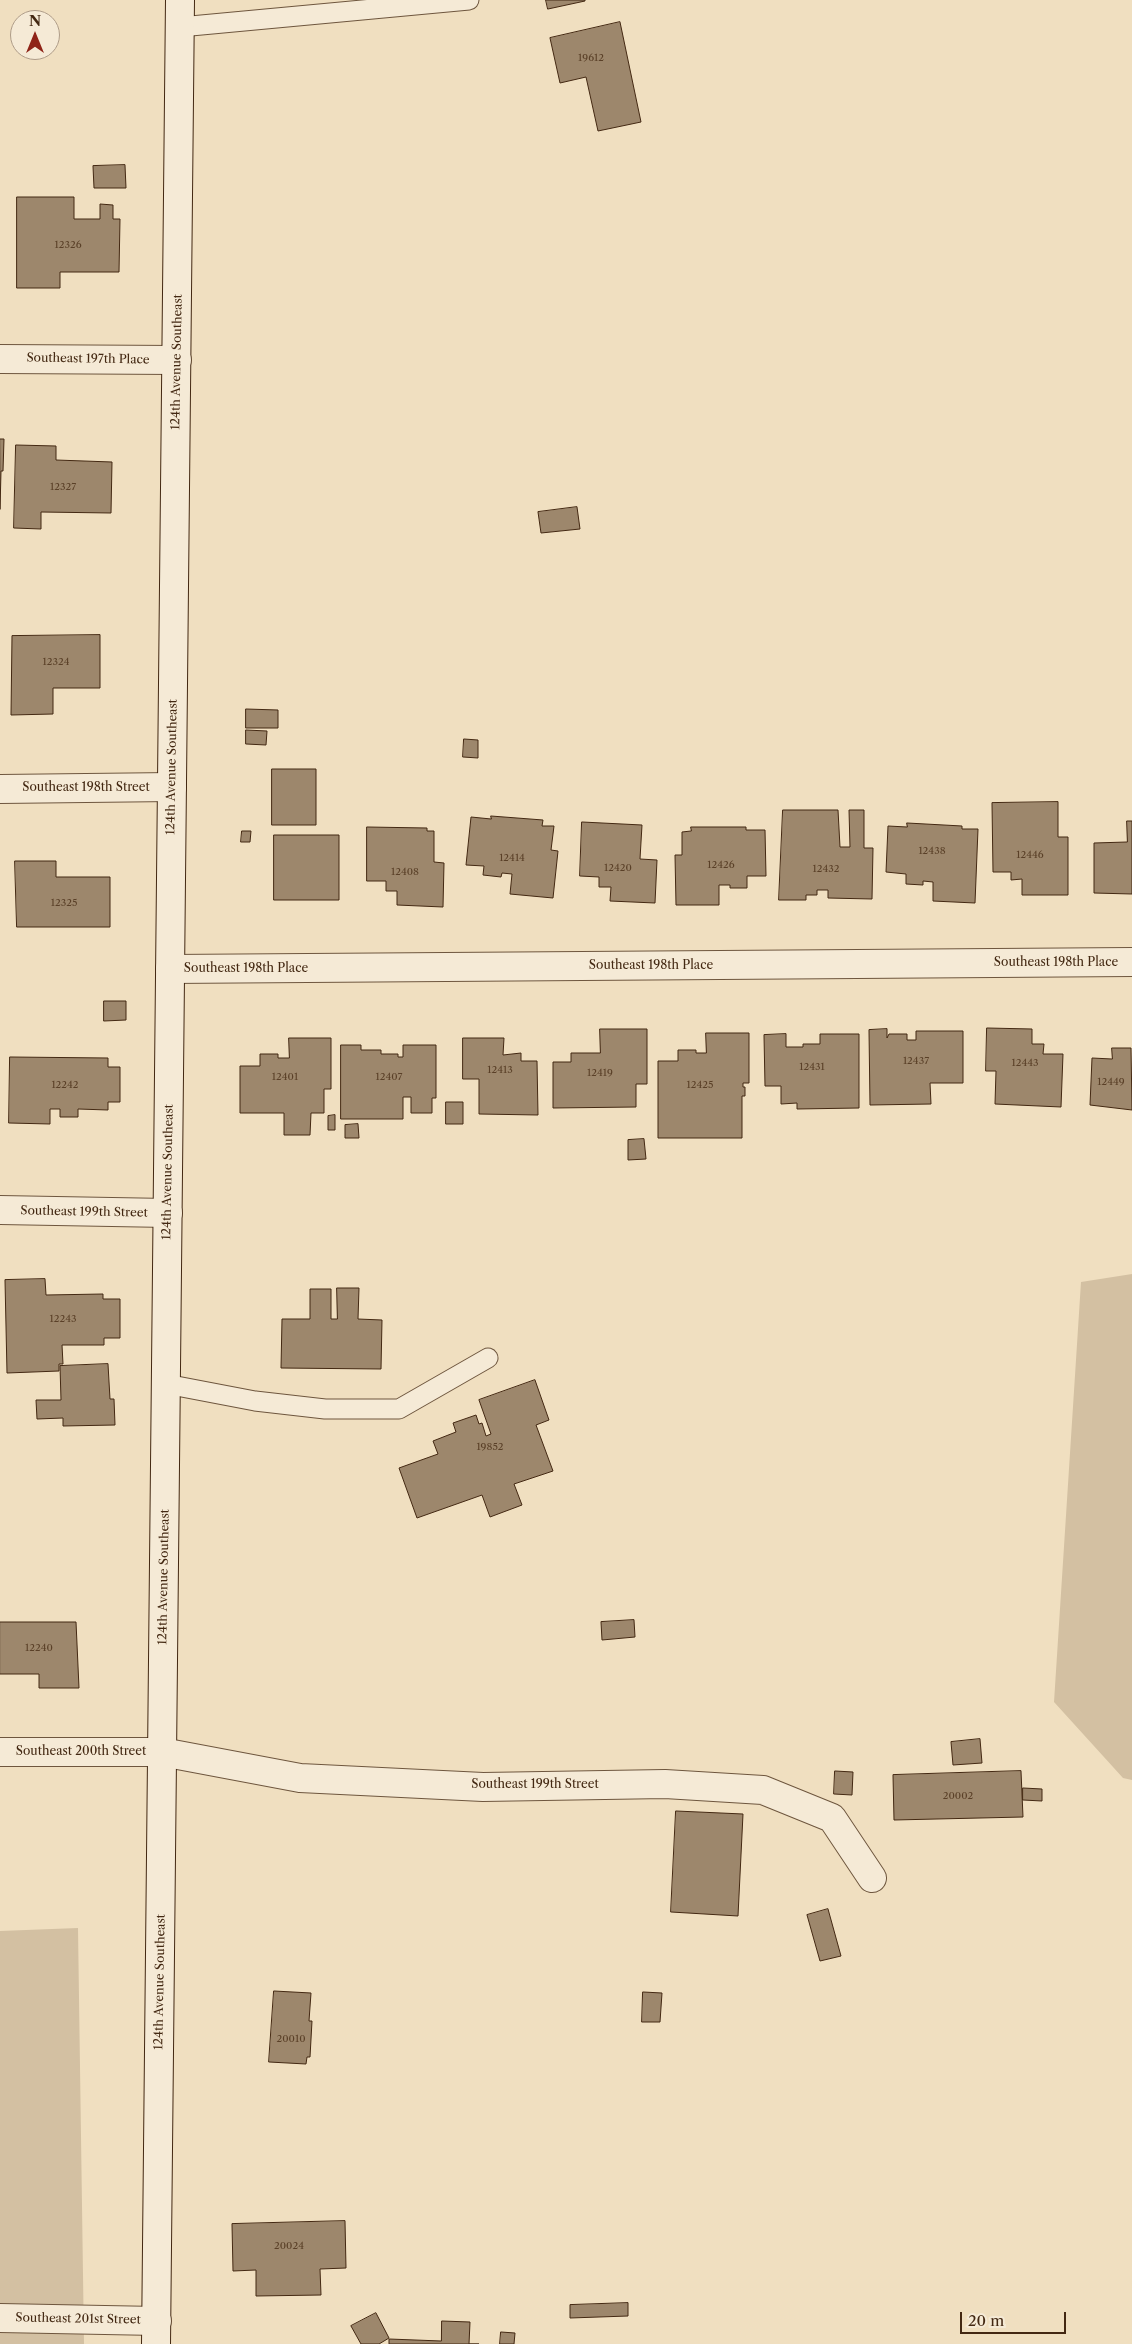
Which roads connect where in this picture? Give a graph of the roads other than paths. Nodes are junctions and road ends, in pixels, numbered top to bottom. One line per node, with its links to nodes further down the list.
1 (180, 0): 3 (street, 124th Avenue Southeast)
2 (469, 0): 3 (lane)
3 (180, 27): 5 (street, 124th Avenue Southeast)
4 (0, 359): 5 (street, Southeast 197th Place)
5 (177, 360): 6 (street, 124th Avenue Southeast)
6 (172, 787): 7 (street, Southeast 198th Street); 9 (street, 124th Avenue Southeast)
7 (0, 789)
8 (1132, 962): 9 (street, Southeast 198th Place)
9 (170, 969): 11 (street, 124th Avenue Southeast)
10 (0, 1210): 11 (street, Southeast 199th Street)
11 (168, 1213): 13 (street, 124th Avenue Southeast)
12 (488, 1358): 13 (lane)
13 (166, 1384): 15 (street, 124th Avenue Southeast)
14 (0, 1752): 15 (street, Southeast 200th Street)
15 (162, 1752): 16 (street, Southeast 199th Street); 18 (street, 124th Avenue Southeast)
16 (872, 1878)
17 (0, 2318): 18 (street, Southeast 201st Street)
18 (156, 2332)

